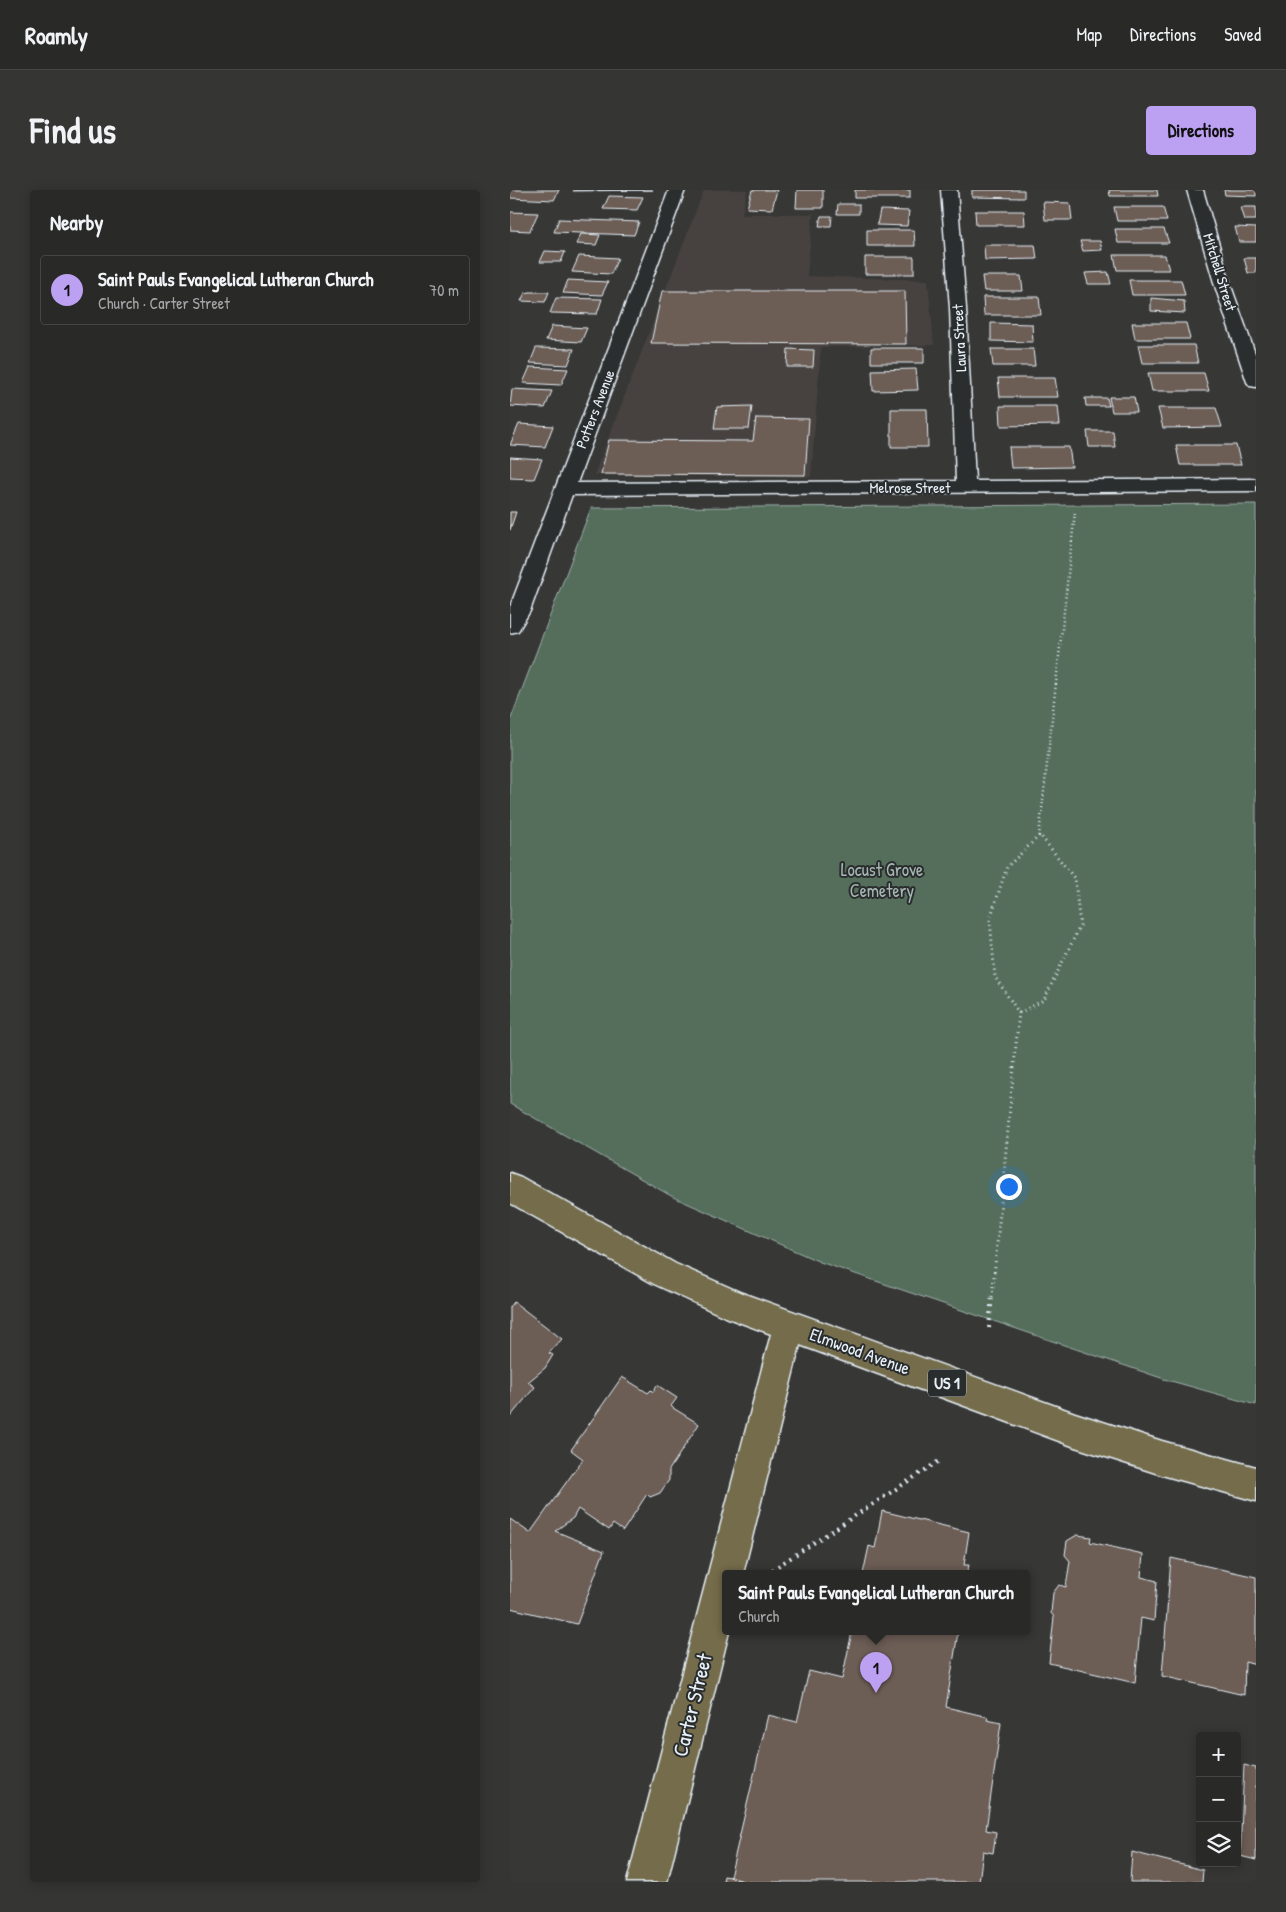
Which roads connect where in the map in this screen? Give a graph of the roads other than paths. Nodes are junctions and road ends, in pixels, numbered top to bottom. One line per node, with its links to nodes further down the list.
1 (677, 190): 7 (street, Potters Avenue)
2 (949, 190): 6 (street, Laura Street)
3 (1195, 190): 4 (street, Mitchell Street)
4 (1256, 382)
5 (1256, 485): 6 (street, Melrose Street)
6 (966, 487): 7 (street, Melrose Street)
7 (565, 489): 8 (street, Potters Avenue)
8 (510, 626)
9 (510, 1187): 10 (main road, Elmwood Avenue / US 1)
10 (789, 1325): 11 (main road, Elmwood Avenue / US 1); 12 (main road, Carter Street)
11 (1256, 1484)
12 (727, 1570)
13 (722, 1588): 14 (main road, Carter Street)
14 (647, 1882)

